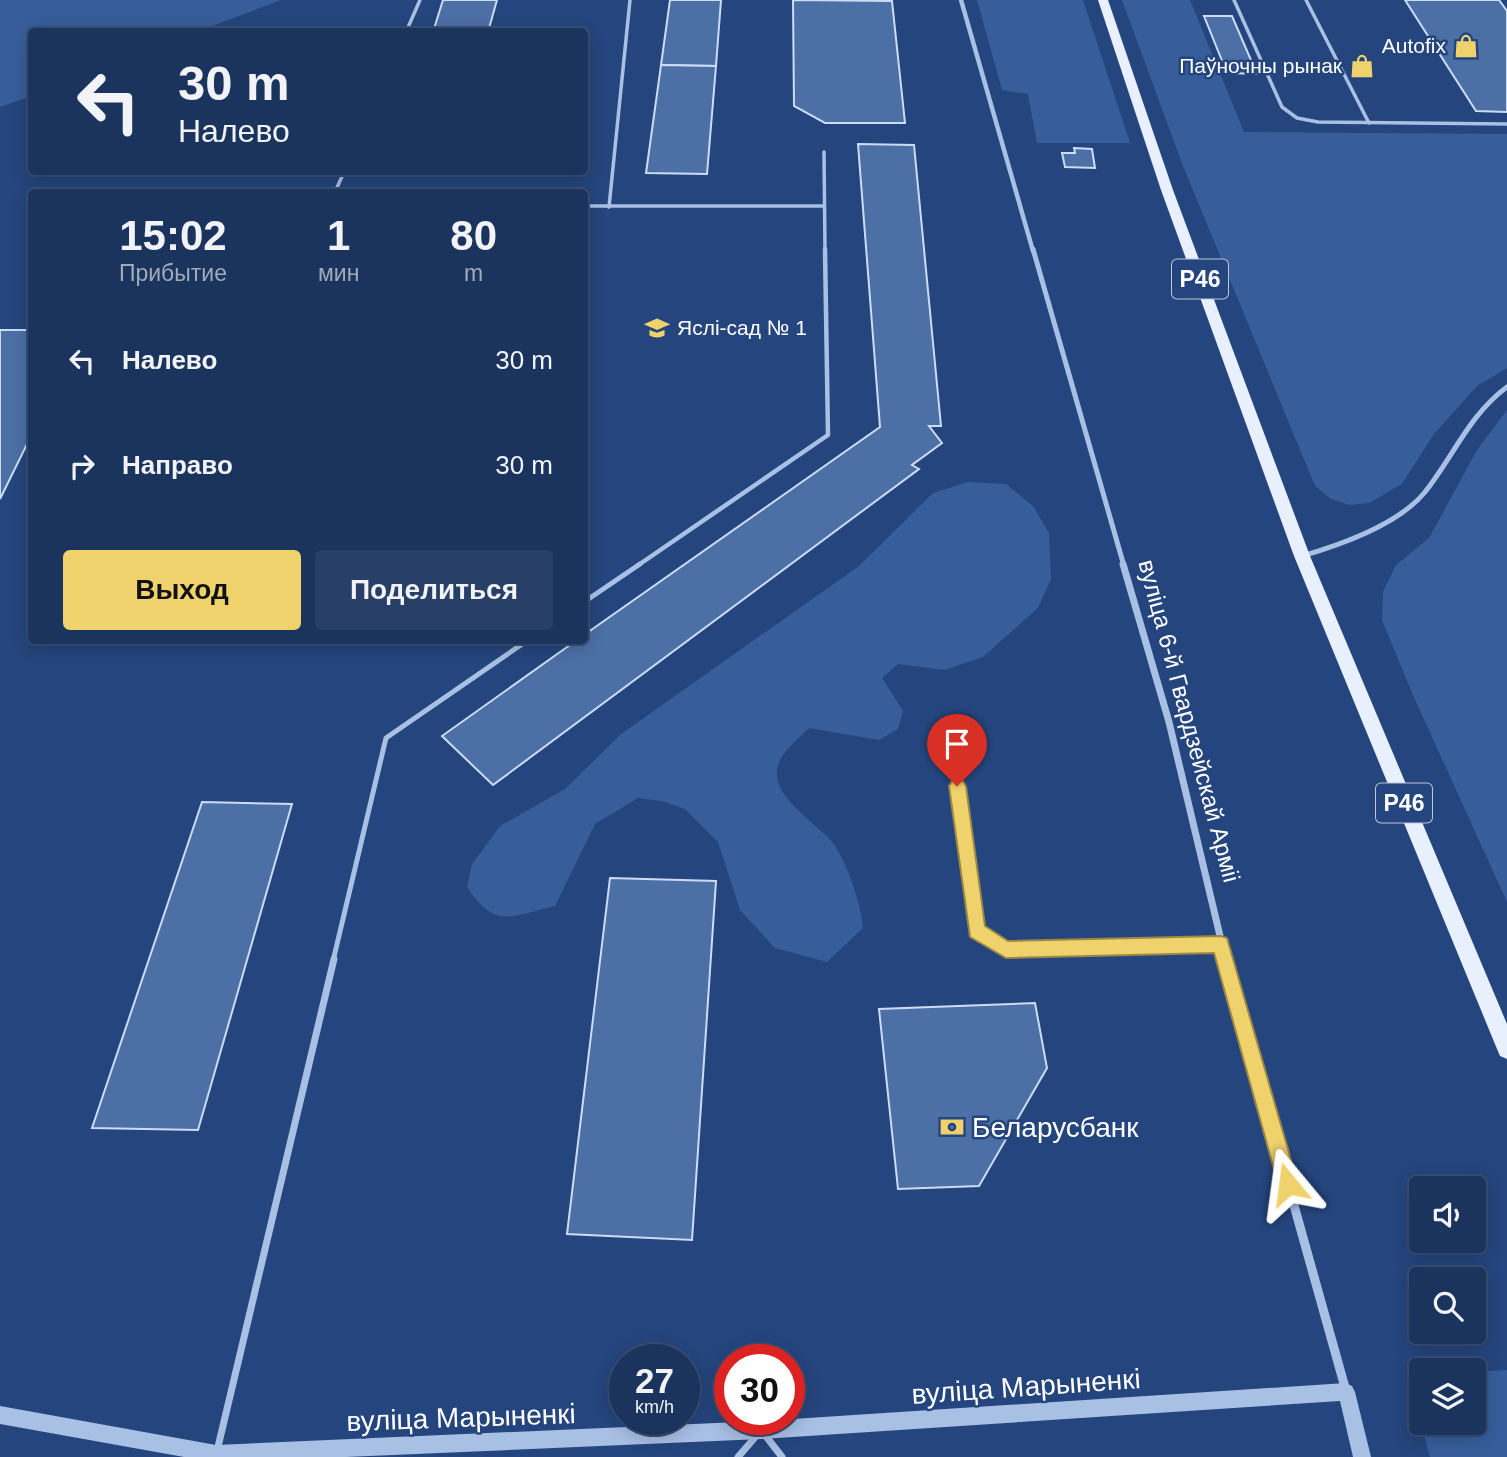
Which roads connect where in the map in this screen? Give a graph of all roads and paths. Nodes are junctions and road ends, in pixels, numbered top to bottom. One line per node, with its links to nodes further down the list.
1 (420, 0): 7 (lane)
2 (630, 0): 13 (lane)
3 (961, 0): 19 (street, вуліца 6-й Гвардзейскай Арміі)
4 (1103, 0): 15 (main road, Р46)
5 (1234, 0): 8 (lane)
6 (1306, 0): 8 (lane)
7 (408, 28)
8 (1369, 122): 9 (lane)
9 (1507, 124)
10 (824, 152): 12 (lane)
11 (588, 206): 13 (lane)
12 (823, 206): 13 (lane); 16 (lane)
13 (609, 207)
14 (1507, 387): 15 (street)
15 (1301, 556): 20 (main road, Р46)
16 (588, 599)
17 (522, 644): 27 (lane)
18 (957, 786): 19 (lane)
19 (1221, 944): 21 (street, вуліца 6-й Гвардзейскай Арміі)
20 (1507, 1049)
21 (1346, 1392): 23 (street, вуліца Марыненкі); 30 (street, вуліца 6-й Гвардзейскай Арміі)
22 (0, 1415): 27 (street, вуліца Марыненкі)
23 (805, 1427)
24 (714, 1432): 27 (street, вуліца Марыненкі)
25 (757, 1435): 28 (lane)
26 (765, 1435): 29 (lane)
27 (216, 1454)
28 (738, 1457)
29 (782, 1457)
30 (1362, 1457)

